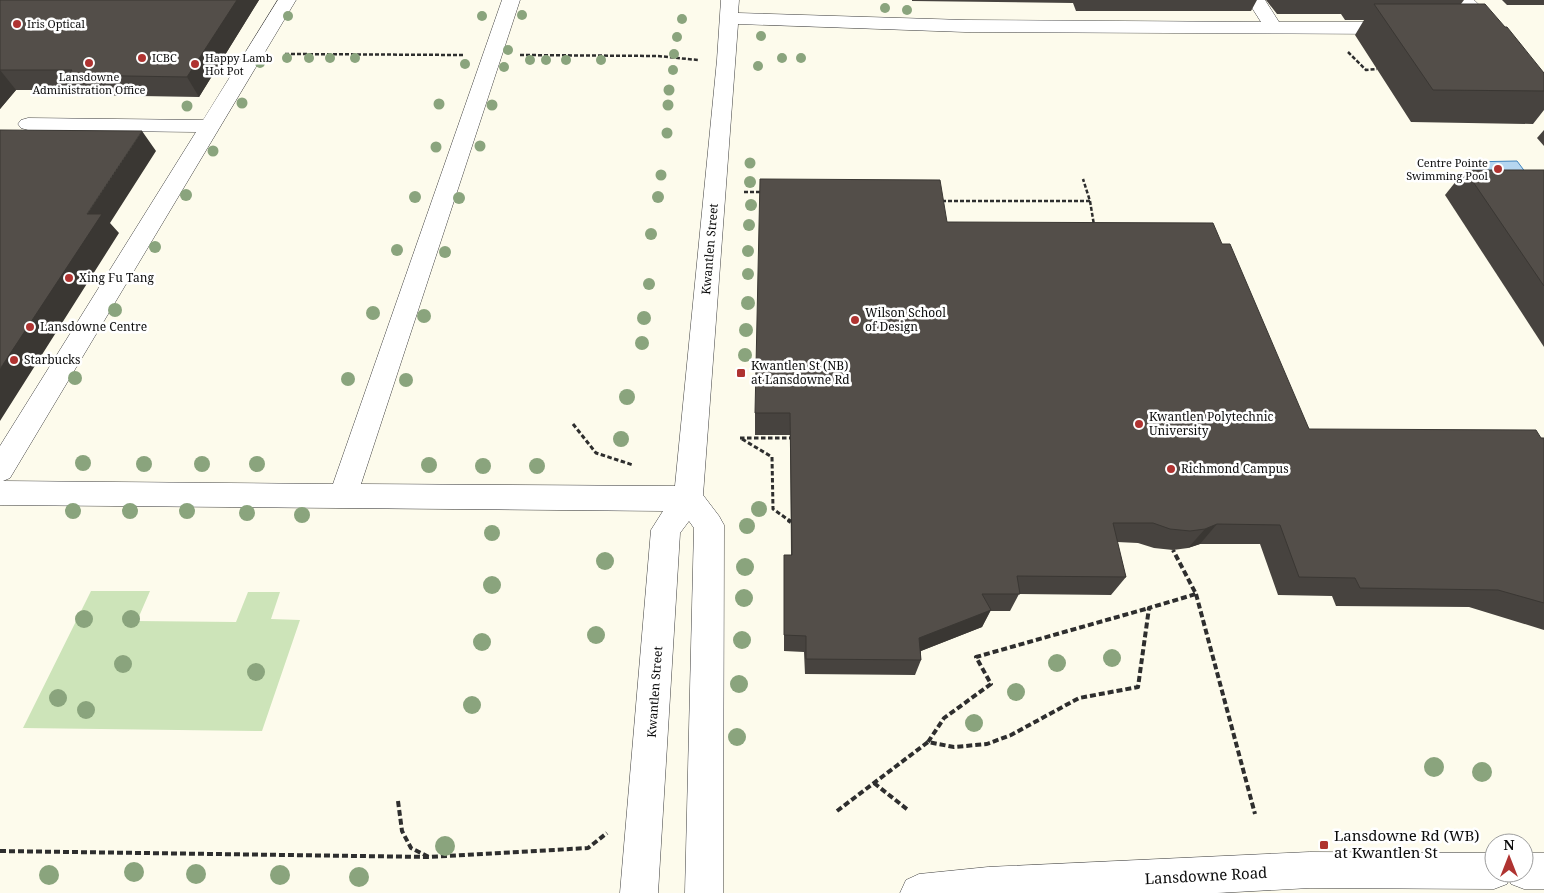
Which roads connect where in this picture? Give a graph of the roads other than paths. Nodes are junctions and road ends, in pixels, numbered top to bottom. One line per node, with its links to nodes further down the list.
1 (286, 0): 10 (street)
2 (510, 0): 13 (street)
3 (1256, 0): 6 (street)
4 (1464, 0): 8 (street)
5 (730, 9): 6 (street); 14 (street, Kwantlen Street)
6 (1273, 27): 7 (street)
7 (1417, 28)
8 (1465, 28)
9 (28, 124): 10 (street)
10 (210, 126): 11 (street)
11 (0, 470)
12 (0, 493): 13 (street)
13 (343, 497): 14 (street)
14 (688, 498): 16 (street, Kwantlen Street); 17 (street)
15 (1484, 871): 18 (street, Lansdowne Road)
16 (639, 893)
17 (704, 893)
18 (919, 893)

